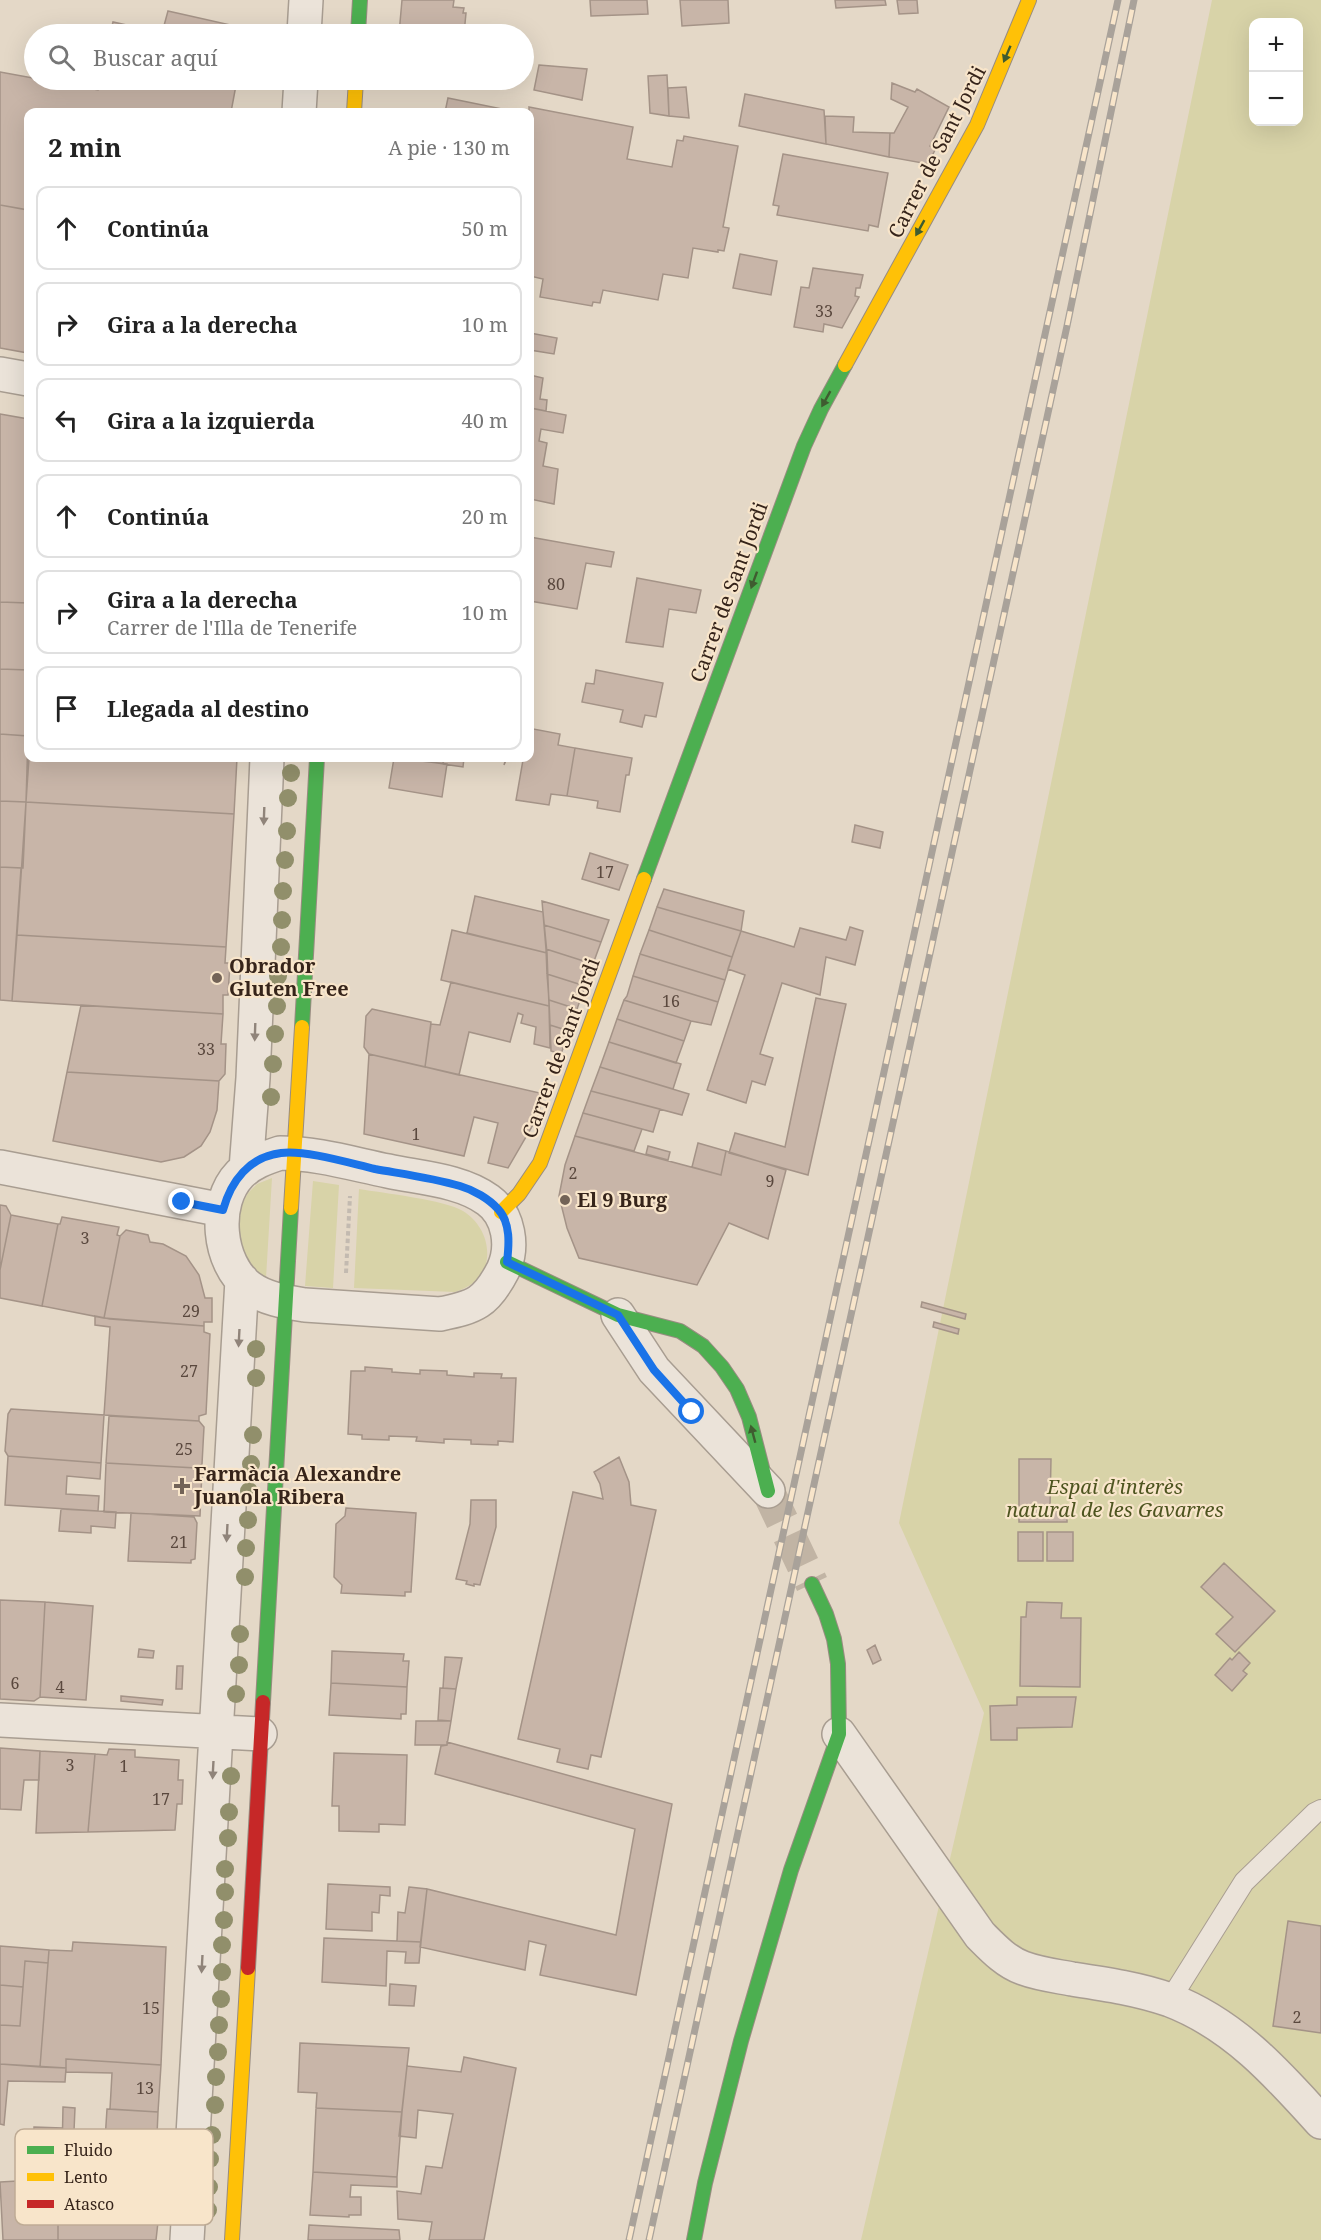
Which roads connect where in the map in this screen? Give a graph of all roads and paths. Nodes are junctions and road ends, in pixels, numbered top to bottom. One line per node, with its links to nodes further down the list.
1 (306, 0): 4 (street)
2 (360, 0): 5 (street)
3 (1029, 0): 19 (street, Carrer de Sant Jordi, one-way to 19)
4 (305, 24)
5 (359, 24)
6 (300, 90): 8 (street)
7 (355, 90): 9 (street)
8 (299, 108)
9 (354, 108)
10 (0, 374): 11 (street)
11 (24, 378)
12 (267, 762): 17 (street, one-way to 17)
13 (316, 762): 14 (street)
14 (293, 1153): 15 (street); 17 (street); 22 (street)
15 (352, 1164): 19 (street); 23 (path)
16 (0, 1167): 18 (street)
17 (246, 1169): 18 (street)
18 (223, 1210): 21 (street)
19 (501, 1212): 20 (street)
20 (507, 1262): 23 (street); 24 (street)
21 (242, 1280): 22 (street); 28 (street, one-way to 28)
22 (285, 1302): 23 (street); 29 (street)
23 (345, 1309)
24 (618, 1315): 25 (street); 25 (street, one-way to 24)
25 (768, 1491)
26 (812, 1584): 30 (street)
27 (0, 1720): 28 (street)
28 (215, 1732): 29 (street); 34 (street, one-way to 34)
29 (260, 1734): 37 (street)
30 (839, 1734): 32 (street); 38 (street)
31 (1321, 1810): 32 (lane)
32 (1170, 2000): 33 (street)
33 (1321, 2122)
34 (193, 2129)
35 (188, 2225): 36 (street, one-way to 36)
36 (187, 2240)
37 (232, 2240)
38 (694, 2240)

